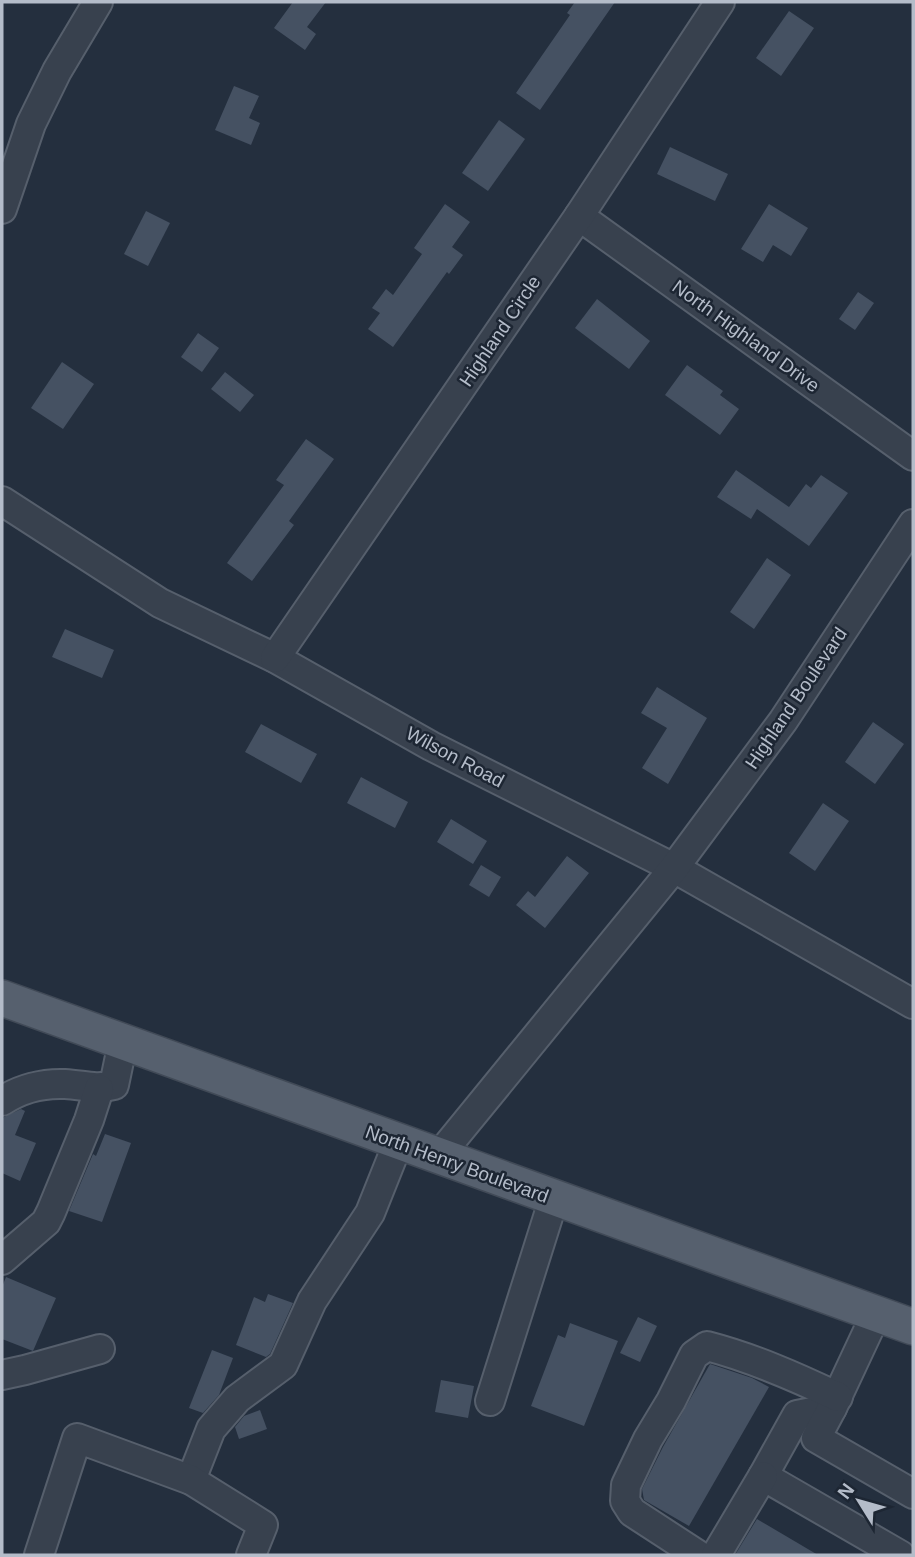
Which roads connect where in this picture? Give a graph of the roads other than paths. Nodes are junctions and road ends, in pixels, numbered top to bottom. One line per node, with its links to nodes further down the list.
1 (98, 2): 3 (street)
2 (720, 2): 4 (street, Highland Circle)
3 (2, 209)
4 (579, 216): 5 (street, North Highland Drive); 8 (street, Highland Circle)
5 (913, 456)
6 (2, 501): 8 (street, Wilson Road)
7 (913, 524): 9 (street, Highland Boulevard)
8 (275, 658): 9 (street, Wilson Road)
9 (674, 868): 11 (street, Wilson Road); 16 (street, Highland Boulevard)
10 (2, 998): 12 (main road, North Henry Boulevard)
11 (913, 1004)
12 (123, 1042): 13 (street); 15 (main road, North Henry Boulevard)
13 (99, 1089): 14 (street); 18 (street)
14 (2, 1101)
15 (398, 1143): 16 (main road, North Henry Boulevard); 26 (street)
16 (438, 1157): 17 (main road, North Henry Boulevard)
17 (554, 1198): 19 (main road, North Henry Boulevard); 23 (street)
18 (2, 1260)
19 (876, 1314): 20 (main road, North Henry Boulevard); 24 (street)
20 (913, 1327)
21 (100, 1349): 22 (street)
22 (2, 1375)
23 (490, 1401)
24 (835, 1403): 25 (street); 27 (street); 30 (street)
25 (763, 1476): 31 (street); 32 (street)
26 (191, 1480): 28 (street); 29 (street)
27 (913, 1494)
28 (39, 1555)
29 (251, 1555)
30 (698, 1555)
31 (716, 1555)
32 (901, 1555)

